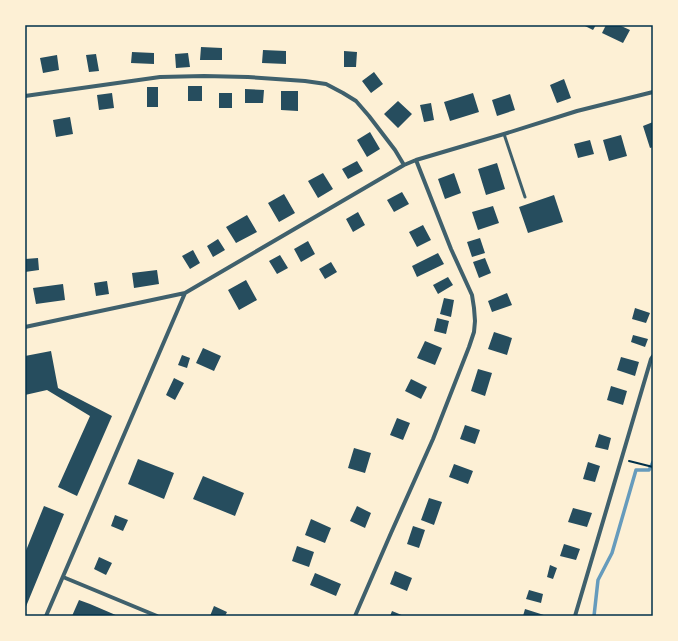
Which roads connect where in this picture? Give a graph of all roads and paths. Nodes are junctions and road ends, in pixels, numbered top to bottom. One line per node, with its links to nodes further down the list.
1 (653, 92): 3 (street)
2 (25, 96): 5 (street)
3 (504, 134): 4 (street); 6 (lane)
4 (416, 160): 5 (street); 15 (street)
5 (404, 165): 7 (street)
6 (525, 197)
7 (185, 293): 8 (street); 12 (street)
8 (25, 327)
9 (653, 356): 10 (street)
10 (622, 459): 11 (path); 16 (street)
11 (653, 467)
12 (63, 577): 13 (street); 14 (street)
13 (46, 616)
14 (157, 616)
15 (355, 616)
16 (575, 616)

